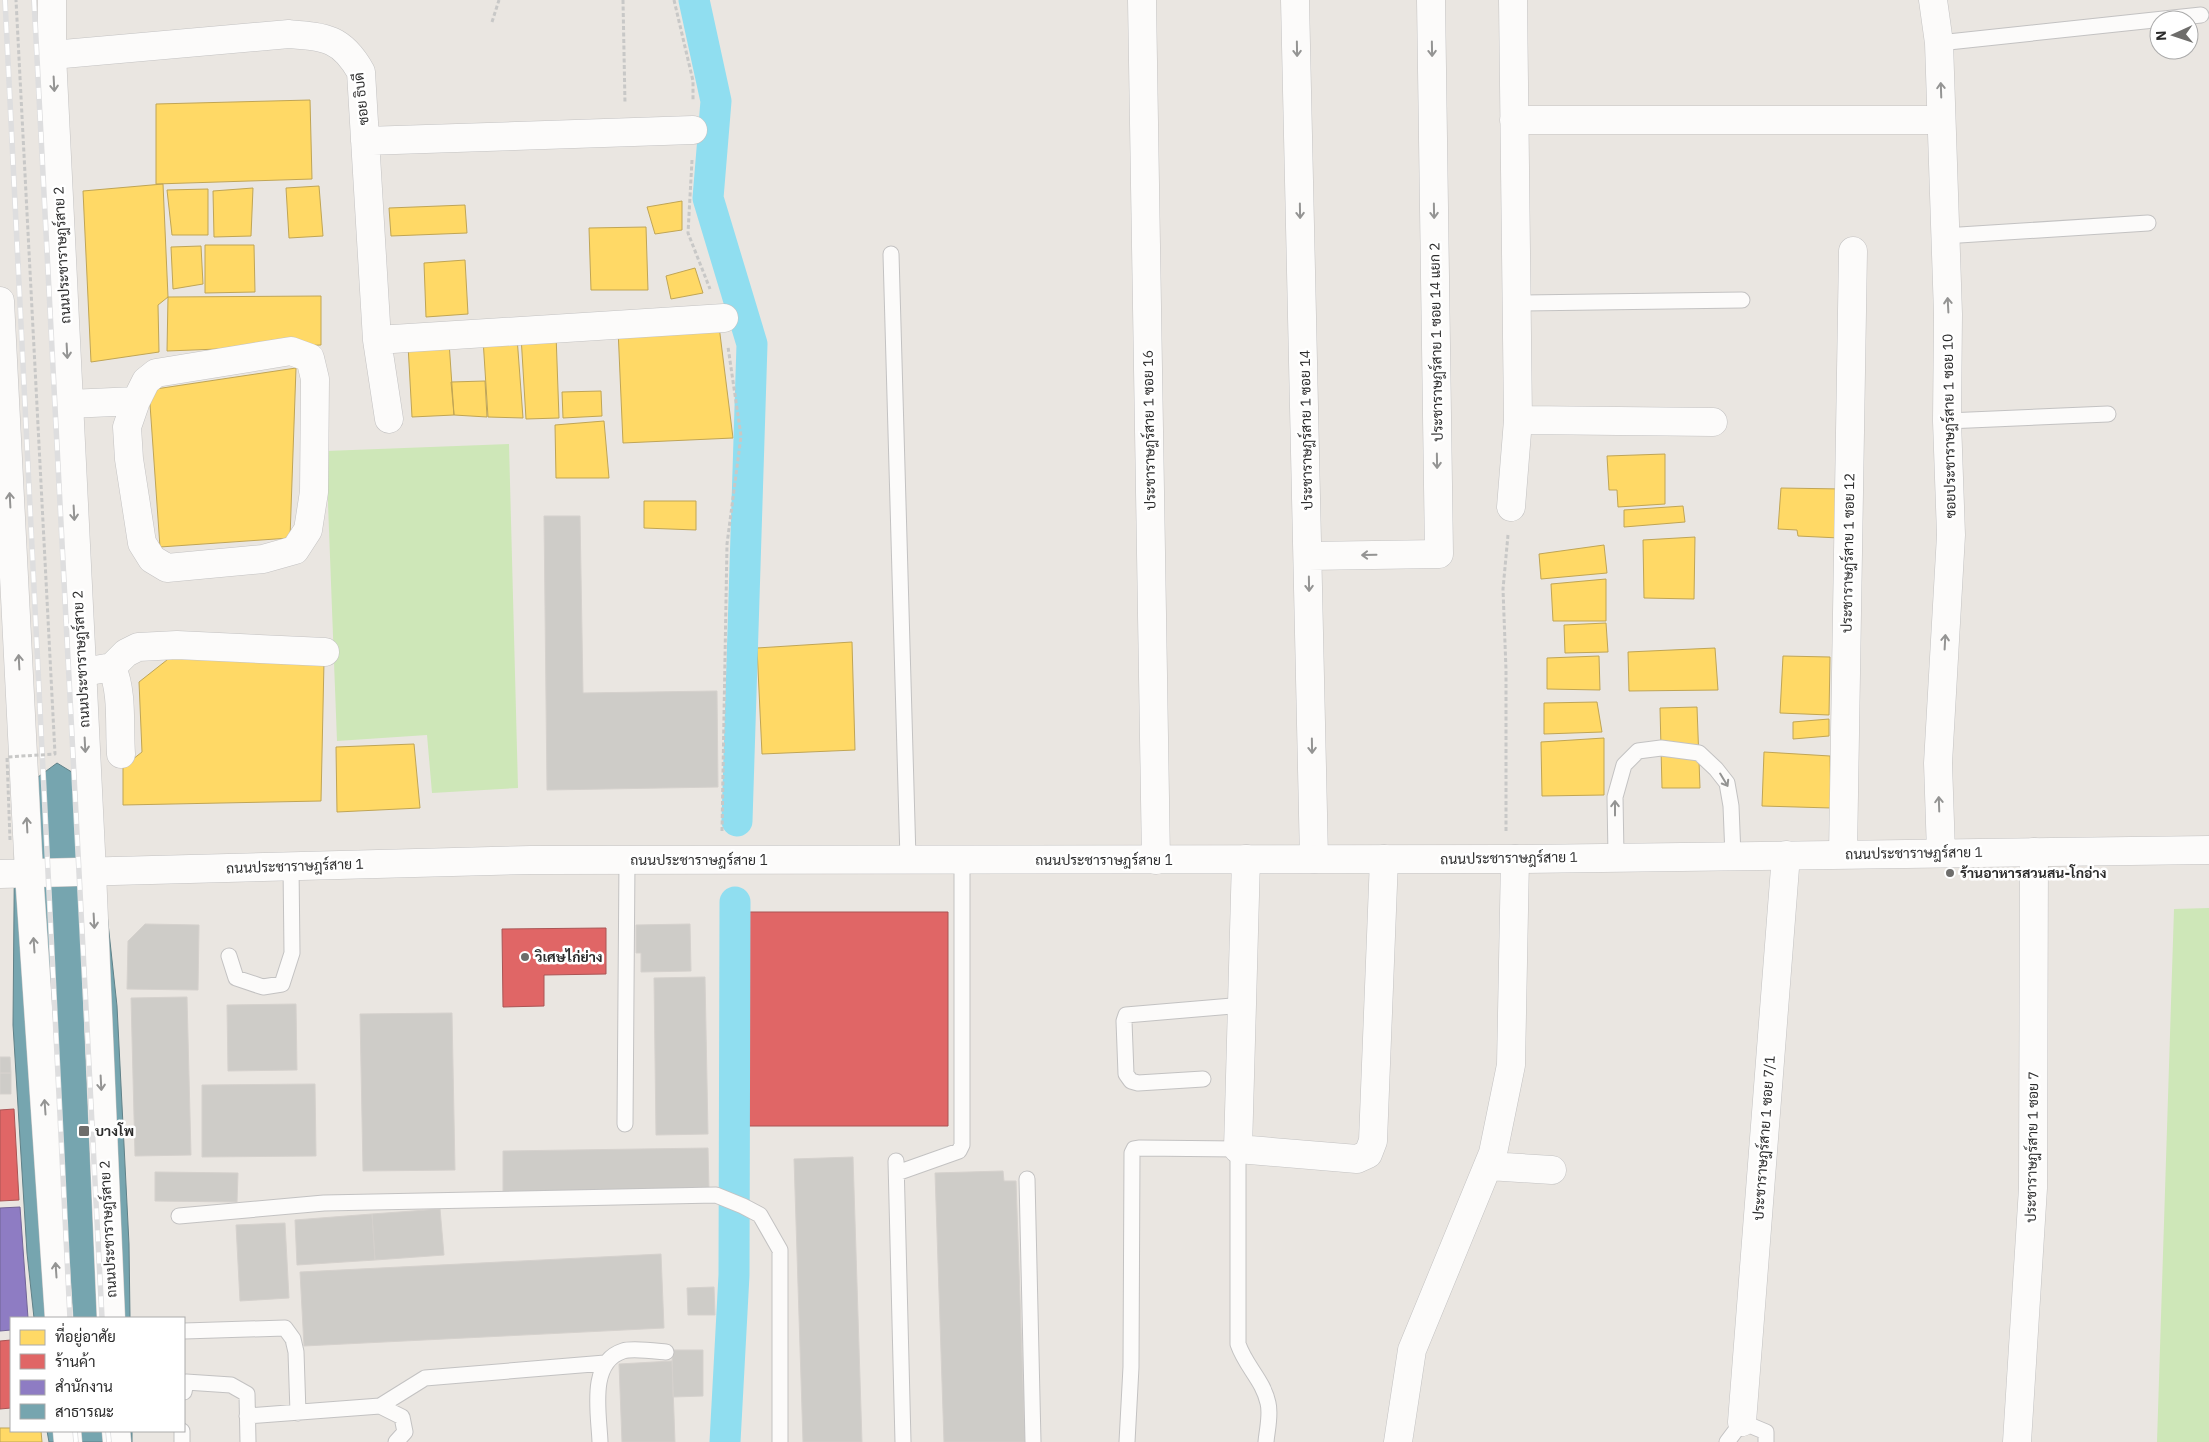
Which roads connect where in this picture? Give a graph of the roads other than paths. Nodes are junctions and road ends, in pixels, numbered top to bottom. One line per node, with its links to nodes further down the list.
1 (52, 0): 9 (street, ถนนประชาราษฎร์สาย 2)
2 (1142, 0): 50 (street, ประชาราษฎร์สาย 1 ซอย 16)
3 (1295, 0): 31 (street, ประชาราษฎร์สาย 1 ซอย 14, one-way to 31)
4 (1431, 0): 31 (street, ประชาราษฎร์สาย 1 ซอย 14 แยก 2, one-way to 31)
5 (1513, 0): 10 (street)
6 (1933, 0): 8 (street, ซอยประชาราษฎร์สาย 1 ซอย 10)
7 (2201, 15): 8 (lane)
8 (1939, 43): 11 (street, ซอยประชาราษฎร์สาย 1 ซอย 10, one-way to 8)
9 (52, 55): 13 (street, ซอย ธิบดี); 24 (street, ถนนประชาราษฎร์สาย 2, one-way to 24)
10 (1514, 120): 11 (street); 20 (street)
11 (1941, 120): 15 (street, ซอยประชาราษฎร์สาย 1 ซอย 10)
12 (693, 130): 13 (street)
13 (365, 141): 22 (street, ซอย ธิบดี)
14 (2148, 223): 15 (lane)
15 (1944, 236): 28 (street, ซอยประชาราษฎร์สาย 1 ซอย 10, one-way to 15)
16 (1853, 251): 39 (street, ประชาราษฎร์สาย 1 ซอย 12)
17 (891, 254): 48 (lane)
18 (1742, 300): 20 (lane)
19 (0, 301): 54 (street, one-way to 19)
20 (1516, 303): 27 (street)
21 (724, 318): 22 (street)
22 (377, 340): 26 (street, ซอย ธิบดี)
23 (136, 401): 23 (street); 24 (street)
24 (69, 404): 34 (street, ถนนประชาราษฎร์สาย 2, one-way to 34)
25 (2108, 414): 28 (lane)
26 (389, 419)
27 (1518, 420): 29 (street); 30 (street)
28 (1947, 421): 38 (street, ซอยประชาราษฎร์สาย 1 ซอย 10, one-way to 28)
29 (1713, 422)
30 (1511, 507)
31 (1308, 556): 44 (street, ประชาราษฎร์สาย 1 ซอย 14, one-way to 44)
32 (325, 652): 33 (street)
33 (112, 666): 34 (street); 35 (street)
34 (82, 673): 52 (street, ถนนประชาราษฎร์สาย 2, one-way to 52)
35 (120, 754)
36 (2209, 850): 37 (street, ถนนประชาราษฎร์สาย 1)
37 (2034, 852): 38 (street, ถนนประชาราษฎร์สาย 1); 84 (street, ประชาราษฎร์สาย 1 ซอย 7)
38 (1941, 853): 39 (street, ถนนประชาราษฎร์สาย 1)
39 (1843, 854): 40 (street, ถนนประชาราษฎร์สาย 1)
40 (1786, 855): 42 (street, ถนนประชาราษฎร์สาย 1); 73 (street, ประชาราษฎร์สาย 1 ซอย 7/1)
41 (1616, 856): 42 (street, ถนนประชาราษฎร์สาย 1); 42 (lane, one-way to 42); 46 (street, ถนนประชาราษฎร์สาย 1)
42 (1733, 856)
43 (1246, 859): 44 (street, ถนนประชาราษฎร์สาย 1); 50 (street, ถนนประชาราษฎร์สาย 1); 56 (street)
44 (1314, 859): 45 (street, ถนนประชาราษฎร์สาย 1)
45 (1384, 859): 46 (street, ถนนประชาราษฎร์สาย 1); 59 (street)
46 (1510, 859): 60 (street)
47 (627, 860): 48 (street, ถนนประชาราษฎร์สาย 1); 51 (street, ถนนประชาราษฎร์สาย 1); 58 (lane)
48 (908, 860): 49 (street, ถนนประชาราษฎร์สาย 1)
49 (962, 860): 50 (street, ถนนประชาราษฎร์สาย 1); 78 (lane)
50 (1156, 860)
51 (291, 866): 52 (street, ถนนประชาราษฎร์สาย 1); 55 (lane)
52 (92, 872): 54 (street, ถนนประชาราษฎร์สาย 1); 65 (street, ถนนประชาราษฎร์สาย 2, one-way to 65)
53 (0, 874): 54 (street, ถนนประชาราษฎร์สาย 1)
54 (29, 874): 64 (street, one-way to 54)
55 (229, 956)
56 (1244, 1005): 57 (lane); 59 (street)
57 (1203, 1079)
58 (625, 1124)
59 (1238, 1149): 80 (lane); 81 (lane)
60 (1489, 1166): 61 (street); 82 (street)
61 (1552, 1170)
62 (1027, 1179): 79 (lane)
63 (179, 1216): 77 (lane)
64 (59, 1317)
65 (112, 1317)
66 (185, 1331): 71 (lane)
67 (666, 1352): 68 (lane)
68 (605, 1363): 70 (lane); 76 (lane)
69 (185, 1387): 72 (lane)
70 (380, 1406): 71 (lane); 75 (lane)
71 (298, 1413): 72 (lane)
72 (247, 1416): 74 (lane)
73 (1734, 1432): 83 (lane)
74 (248, 1442)
75 (396, 1442)
76 (600, 1442)
77 (780, 1442)
78 (903, 1442)
79 (1033, 1442)
80 (1127, 1442)
81 (1266, 1442)
82 (1398, 1442)
83 (1766, 1442)
84 (2017, 1442)

